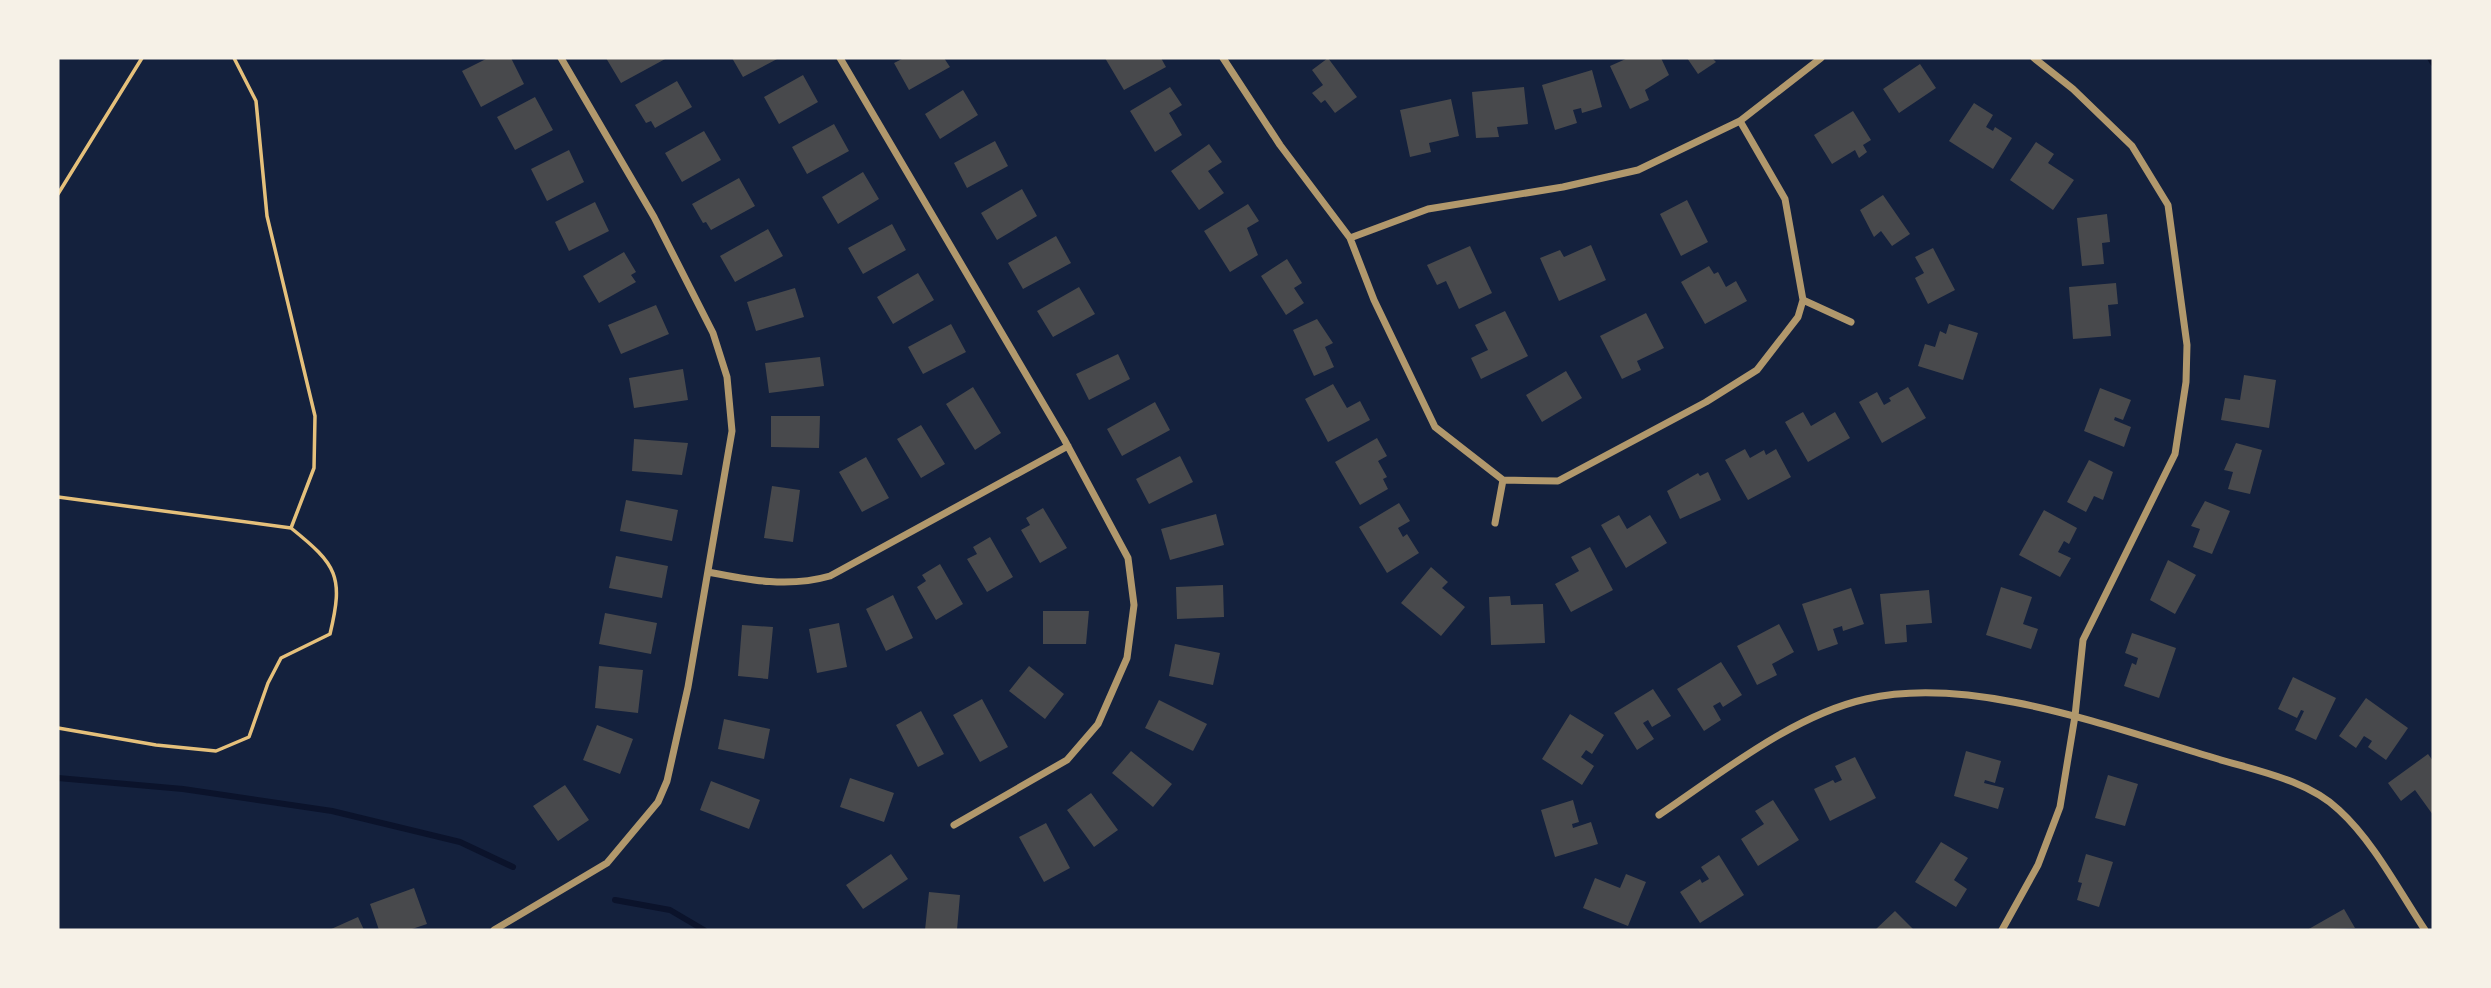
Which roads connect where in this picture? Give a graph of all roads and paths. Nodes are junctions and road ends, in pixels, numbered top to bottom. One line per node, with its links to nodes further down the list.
1 (142, 58): 9 (path)
2 (234, 58): 17 (path)
3 (561, 58): 18 (street)
4 (840, 58): 13 (street)
5 (1223, 58): 10 (street)
6 (1821, 58): 8 (street)
7 (2034, 58): 19 (street)
8 (1740, 121): 10 (street); 11 (street)
9 (58, 194)
10 (1350, 238): 14 (street)
11 (1802, 300): 12 (street); 14 (street)
12 (1851, 322)
13 (1068, 446): 18 (street); 22 (street)
14 (1503, 480): 16 (street)
15 (58, 497): 17 (path)
16 (1495, 523)
17 (291, 528): 20 (path)
18 (708, 572): 23 (street)
19 (2076, 716): 21 (street); 24 (street); 25 (street)
20 (58, 728)
21 (1659, 815)
22 (954, 825)
23 (494, 930)
24 (2002, 930)
25 (2425, 930)

